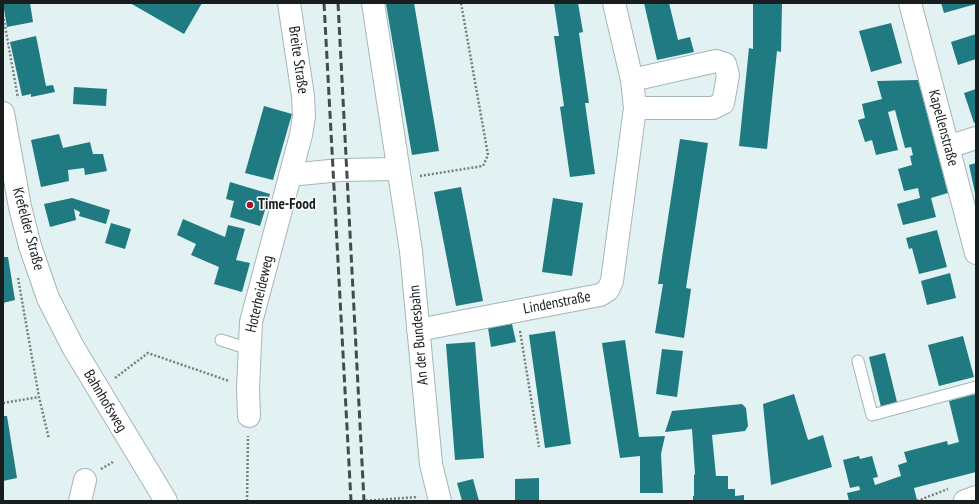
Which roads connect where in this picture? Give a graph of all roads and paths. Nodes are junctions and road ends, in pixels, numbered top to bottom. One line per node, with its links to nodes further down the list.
1 (289, 3): 10 (street, Breite Straße)
2 (373, 3): 13 (street, An der Bundesbahn)
3 (461, 3): 13 (path)
4 (614, 3): 7 (street, Lindenstraße)
5 (910, 3): 12 (street, Kapellenstraße)
6 (3, 15): 9 (path)
7 (632, 80): 8 (street, Lindenstraße); 8 (street)
8 (635, 108): 18 (street, Lindenstraße)
9 (11, 109): 16 (street, Krefelder Straße)
10 (304, 116): 14 (street, Hoterheideweg)
11 (976, 138): 12 (street)
12 (948, 147): 15 (street, Kapellenstraße)
13 (399, 174): 14 (street); 19 (street, An der Bundesbahn)
14 (290, 175): 21 (street, Hoterheideweg)
15 (976, 252)
16 (48, 298): 33 (street, Bahnhofsweg)
17 (23, 306): 26 (path)
18 (517, 311): 19 (street, Lindenstraße); 30 (path)
19 (418, 330): 32 (street, An der Bundesbahn)
20 (221, 340): 21 (lane)
21 (249, 349): 25 (street, Hoterheideweg)
22 (858, 361): 24 (lane)
23 (113, 380): 25 (path)
24 (976, 387)
25 (248, 388): 28 (street, Hoterheideweg)
26 (40, 397): 27 (path); 29 (path)
27 (3, 404)
28 (249, 416): 34 (path)
29 (49, 438)
30 (539, 447)
31 (976, 497): 36 (street)
32 (439, 499): 35 (path)
33 (166, 501)
34 (247, 501)
35 (362, 501)
36 (965, 501)

